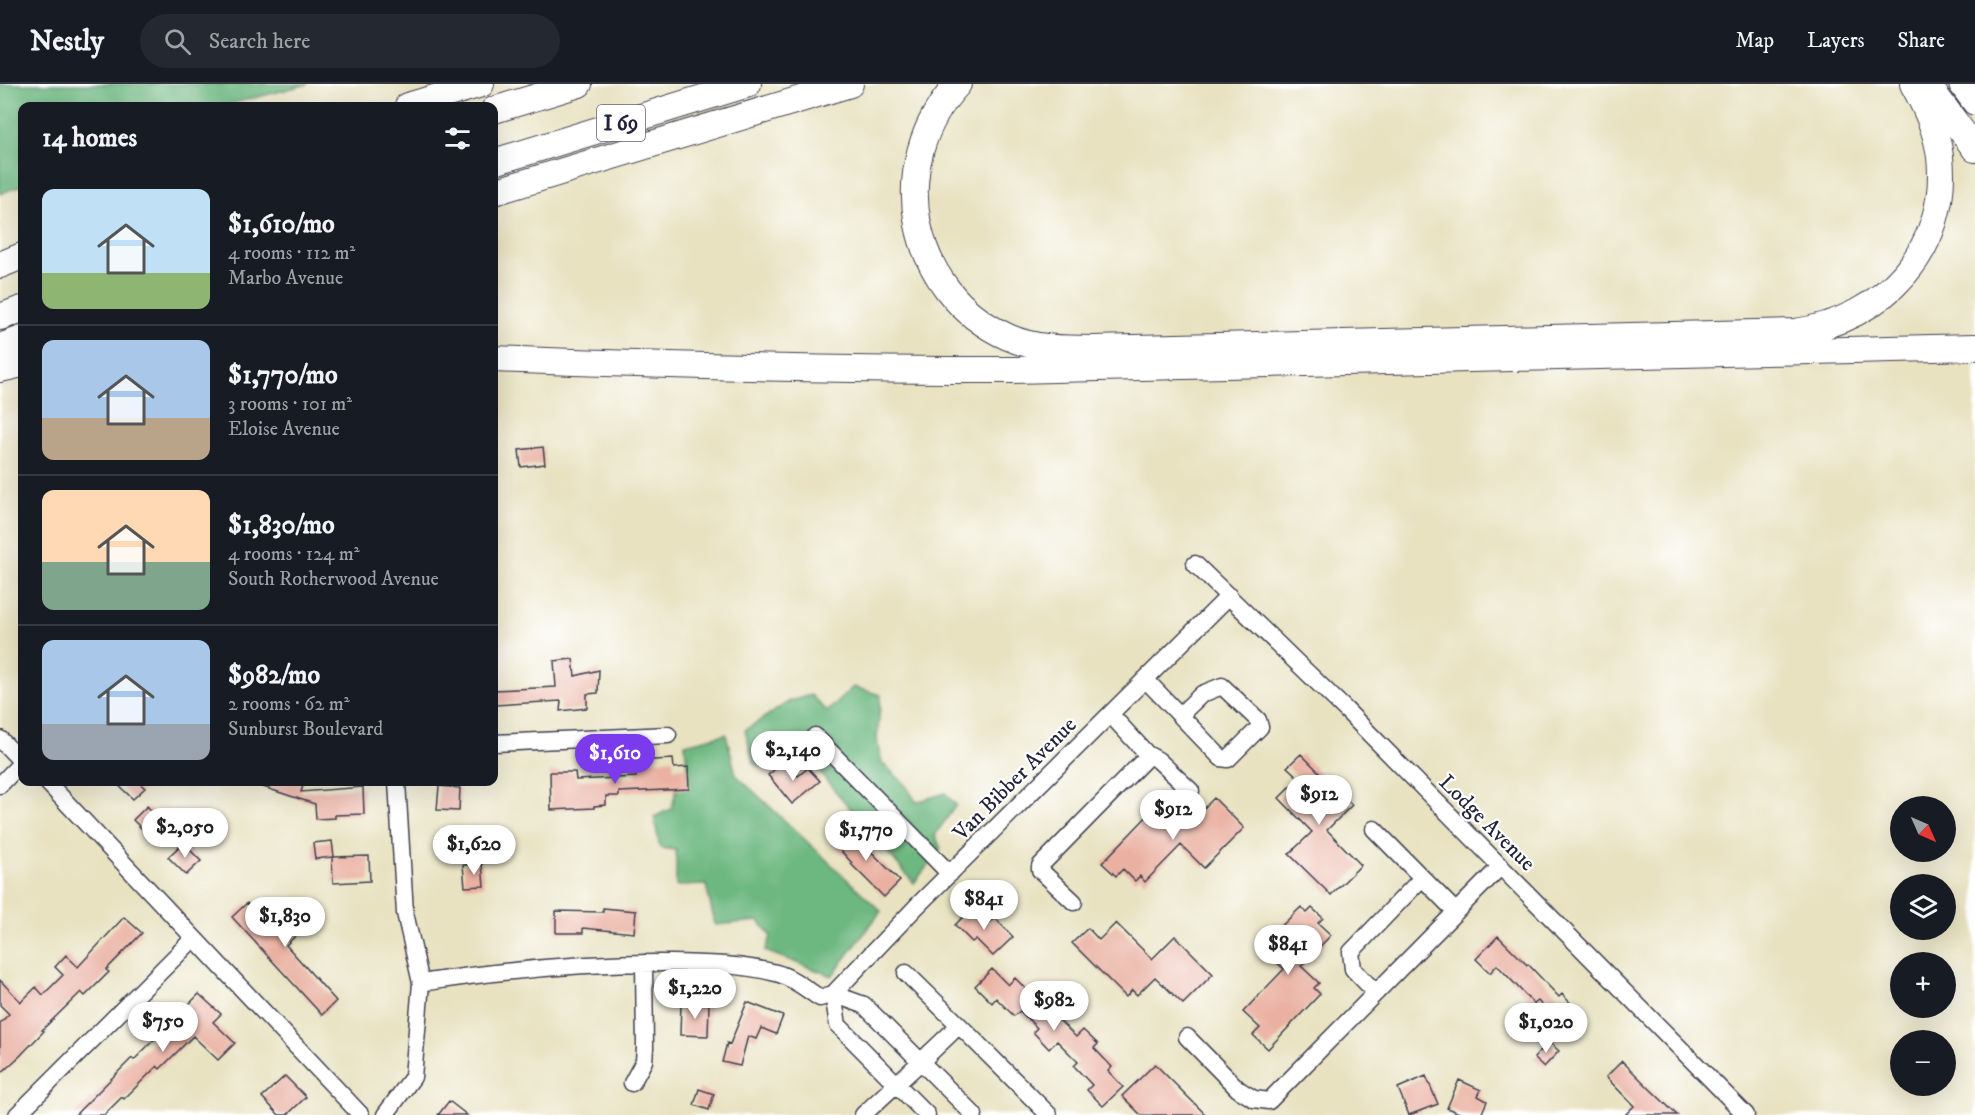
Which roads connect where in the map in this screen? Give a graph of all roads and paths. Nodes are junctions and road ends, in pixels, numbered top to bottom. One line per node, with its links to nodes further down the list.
1 (481, 84): 9 (highway)
2 (579, 84): 11 (highway, I 69)
3 (748, 84): 13 (highway, I 69)
4 (850, 84): 14 (highway)
5 (958, 84): 6 (highway)
6 (1913, 84)
7 (1927, 84): 12 (highway)
8 (1962, 84): 10 (highway)
9 (421, 102)
10 (1975, 102)
11 (498, 109)
12 (1975, 149)
13 (498, 161)
14 (498, 191)
15 (18, 310): 16 (highway)
16 (0, 317)
17 (18, 340): 19 (highway)
18 (1975, 346): 20 (highway)
19 (0, 347)
20 (498, 359)
21 (18, 365): 22 (highway)
22 (0, 369)
23 (1195, 564): 24 (street, Lodge Avenue)
24 (1229, 596): 25 (street, Van Bibber Avenue); 40 (street, Lodge Avenue)
25 (1145, 679): 26 (street, Van Bibber Avenue); 27 (street)
26 (1111, 714): 32 (street); 41 (street, Van Bibber Avenue)
27 (1180, 715): 27 (street)
28 (668, 735): 31 (street)
29 (815, 736): 41 (street)
30 (0, 739): 33 (street)
31 (498, 743)
32 (1147, 754): 38 (street); 43 (street)
33 (18, 758)
34 (18, 766): 35 (street)
35 (0, 784)
36 (50, 786): 45 (street)
37 (397, 786): 48 (street)
38 (1191, 791)
39 (1374, 829): 42 (street)
40 (1501, 866): 44 (street); 63 (street, Lodge Avenue)
41 (950, 874): 50 (street, Van Bibber Avenue)
42 (1422, 878): 44 (street); 49 (street)
43 (1074, 902)
44 (1456, 912): 49 (street)
45 (194, 938): 56 (street); 57 (street)
46 (644, 963): 48 (street); 50 (street); 54 (street)
47 (906, 973): 51 (street)
48 (421, 983): 58 (street)
49 (1376, 993): 52 (street)
50 (833, 994): 53 (street); 55 (street)
51 (959, 1025): 53 (street); 62 (street)
52 (1187, 1037)
53 (922, 1062): 55 (street); 61 (street)
54 (632, 1083)
55 (896, 1084): 59 (street); 60 (street)
56 (17, 1115)
57 (362, 1115)
58 (385, 1115)
59 (863, 1115)
60 (927, 1115)
61 (974, 1115)
62 (1049, 1115)
63 (1746, 1115)

